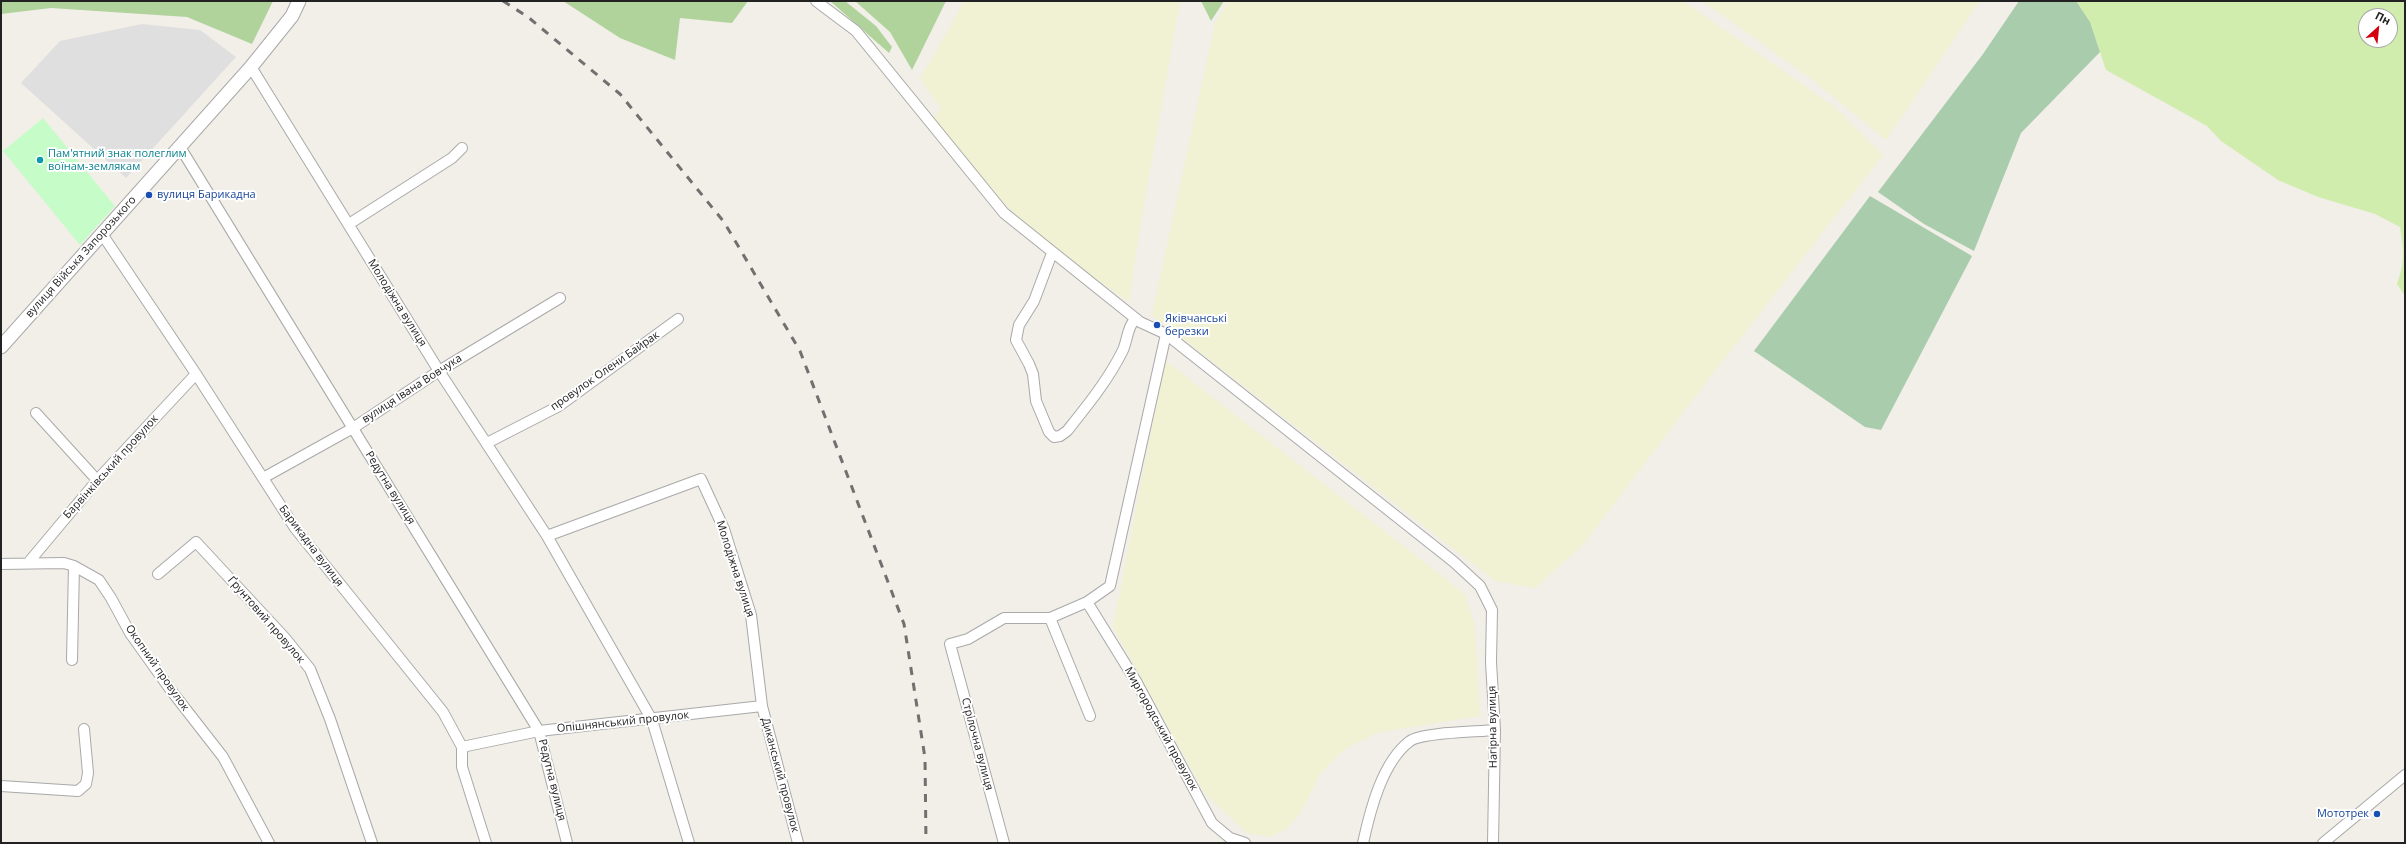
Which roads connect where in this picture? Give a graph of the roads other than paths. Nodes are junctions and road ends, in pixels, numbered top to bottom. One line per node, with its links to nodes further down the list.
1 (299, 1): 3 (street, вулиця Війська Запорозького)
2 (816, 1): 8 (street)
3 (251, 67): 4 (street, вулиця Війська Запорозького); 6 (street, Молодіжна вулиця)
4 (180, 147): 7 (street, вулиця Війська Запорозького); 17 (street, Редутна вулиця)
5 (462, 148): 6 (street)
6 (349, 224): 14 (street, Молодіжна вулиця)
7 (102, 234): 13 (street, вулиця Війська Запорозького); 15 (street, Барикадна вулиця)
8 (1052, 253): 10 (street); 10 (street)
9 (560, 298): 14 (street, вулиця Івана Вовчука)
10 (1135, 318): 12 (street)
11 (678, 319): 18 (street, провулок Олени Байрак)
12 (1166, 334): 26 (street); 33 (street, Нагірна вулиця)
13 (1, 347)
14 (439, 370): 17 (street, вулиця Івана Вовчука); 18 (street, Молодіжна вулиця)
15 (196, 374): 19 (street, Барикадна вулиця); 20 (street, Барвінківський провулок)
16 (36, 413): 20 (street)
17 (353, 428): 19 (street, вулиця Івана Вовчука); 34 (street, Редутна вулиця)
18 (487, 443): 21 (street, Молодіжна вулиця)
19 (263, 478): 35 (street, Барикадна вулиця)
20 (97, 480): 22 (street, Барвінківський провулок)
21 (547, 536): 29 (street, Молодіжна вулиця); 31 (street, Молодіжна вулиця)
22 (28, 563): 23 (street, Окопний провулок); 24 (street, Окопний провулок)
23 (1, 564)
24 (74, 566): 28 (street); 38 (street, Окопний провулок)
25 (158, 574): 39 (street, Ґрунтовий провулок)
26 (1087, 602): 27 (street); 45 (street, Миргородський провулок)
27 (1050, 618): 30 (street); 44 (street, Стрілочна вулиця)
28 (72, 660)
29 (762, 706): 31 (street, Опішнянський провулок); 43 (street, Диканський провулок)
30 (1090, 716)
31 (652, 720): 34 (street, Опішнянський провулок); 42 (street, Молодіжна вулиця)
32 (84, 729): 37 (street)
33 (1495, 730): 46 (street); 47 (street, Нагірна вулиця)
34 (539, 731): 35 (street, Опішнянський провулок); 41 (street, Редутна вулиця)
35 (462, 747): 40 (street, Барикадна вулиця)
36 (2405, 775): 48 (street)
37 (1, 786)
38 (269, 843)
39 (372, 843)
40 (486, 843)
41 (567, 843)
42 (689, 843)
43 (798, 843)
44 (1004, 843)
45 (1245, 843)
46 (1363, 843)
47 (1493, 843)
48 (2323, 843)

